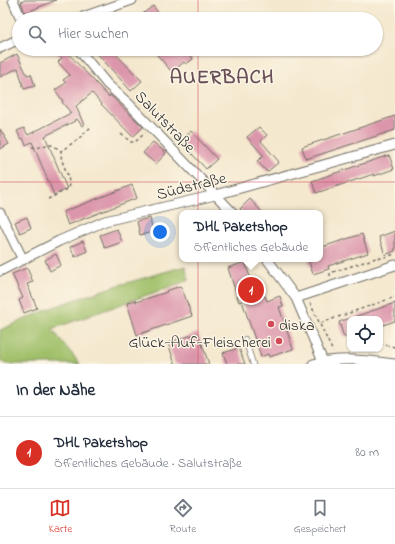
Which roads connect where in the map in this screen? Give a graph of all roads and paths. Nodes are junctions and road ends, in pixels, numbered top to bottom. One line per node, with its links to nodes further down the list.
1 (13, 0): 3 (street)
2 (132, 0): 4 (street)
3 (19, 12)
4 (97, 12)
5 (12, 42): 6 (street)
6 (0, 48)
7 (84, 56): 9 (street, Salutstraße)
8 (92, 126): 13 (path)
9 (151, 127): 10 (path); 14 (street, Salutstraße)
10 (121, 134)
11 (395, 145): 14 (street, Südstraße)
12 (32, 147): 13 (path)
13 (61, 151): 15 (path)
14 (215, 195): 16 (street, Salutstraße); 18 (street, Südstraße)
15 (48, 199)
16 (230, 210)
17 (0, 213): 18 (street)
18 (23, 260): 21 (street, Südstraße)
19 (269, 262): 23 (street)
20 (395, 265): 23 (street)
21 (0, 271)
22 (395, 297): 24 (path)
23 (296, 298): 28 (street)
24 (320, 323)
25 (245, 339): 29 (lane)
26 (383, 345): 27 (path)
27 (395, 348)
28 (324, 363): 30 (street); 31 (street)
29 (253, 364)
30 (314, 364)
31 (394, 364)

